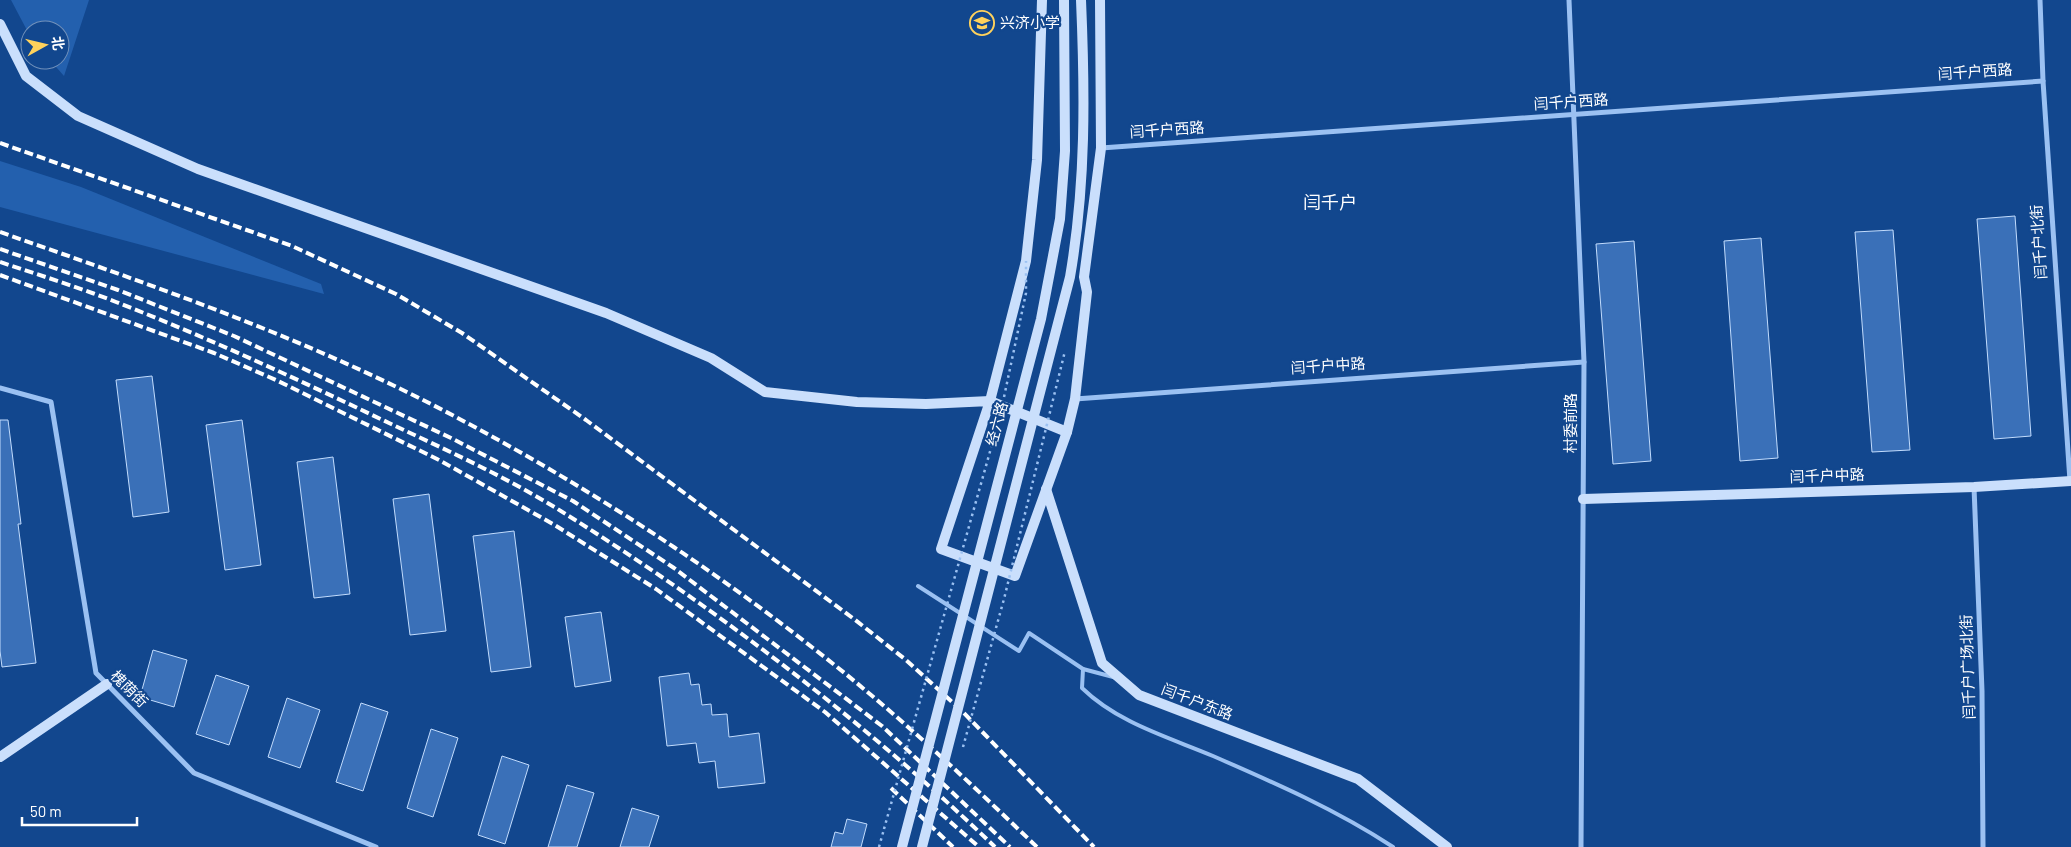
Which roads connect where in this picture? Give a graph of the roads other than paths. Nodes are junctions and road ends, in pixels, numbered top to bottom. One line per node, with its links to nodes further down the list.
1 (1042, 0): 14 (street)
2 (1064, 0): 26 (street, 经六路, bridge)
3 (1082, 0): 27 (street, bridge)
4 (1100, 0): 10 (street)
5 (1569, 0): 9 (street, 村委前路)
6 (2040, 0): 8 (street, 闫千户北街)
7 (0, 24): 14 (street)
8 (2043, 80): 9 (street, 闫千户西路); 16 (street, 闫千户北街)
9 (1575, 114): 10 (street, 闫千户西路); 11 (street, 村委前路)
10 (1101, 148): 13 (street)
11 (1584, 362): 13 (street, 闫千户中路); 19 (street, 村委前路)
12 (0, 388): 23 (street, 槐荫街)
13 (1075, 399): 15 (street)
14 (990, 401): 15 (street); 18 (street)
15 (1067, 432): 18 (street)
16 (2071, 481): 17 (street, 闫千户中路)
17 (1974, 487): 19 (street, 闫千户中路); 31 (street, 闫千户广场北街)
18 (1046, 489): 22 (street, 闫千户东路)
19 (1583, 499): 30 (street, 村委前路)
20 (918, 586): 21 (lane)
21 (1083, 669): 22 (lane); 28 (lane)
22 (1120, 679): 29 (street, 闫千户东路)
23 (107, 684): 24 (street); 25 (street, 槐荫街)
24 (0, 757)
25 (376, 847)
26 (902, 847)
27 (922, 847)
28 (1393, 847)
29 (1446, 847)
30 (1581, 847)
31 (1983, 847)

